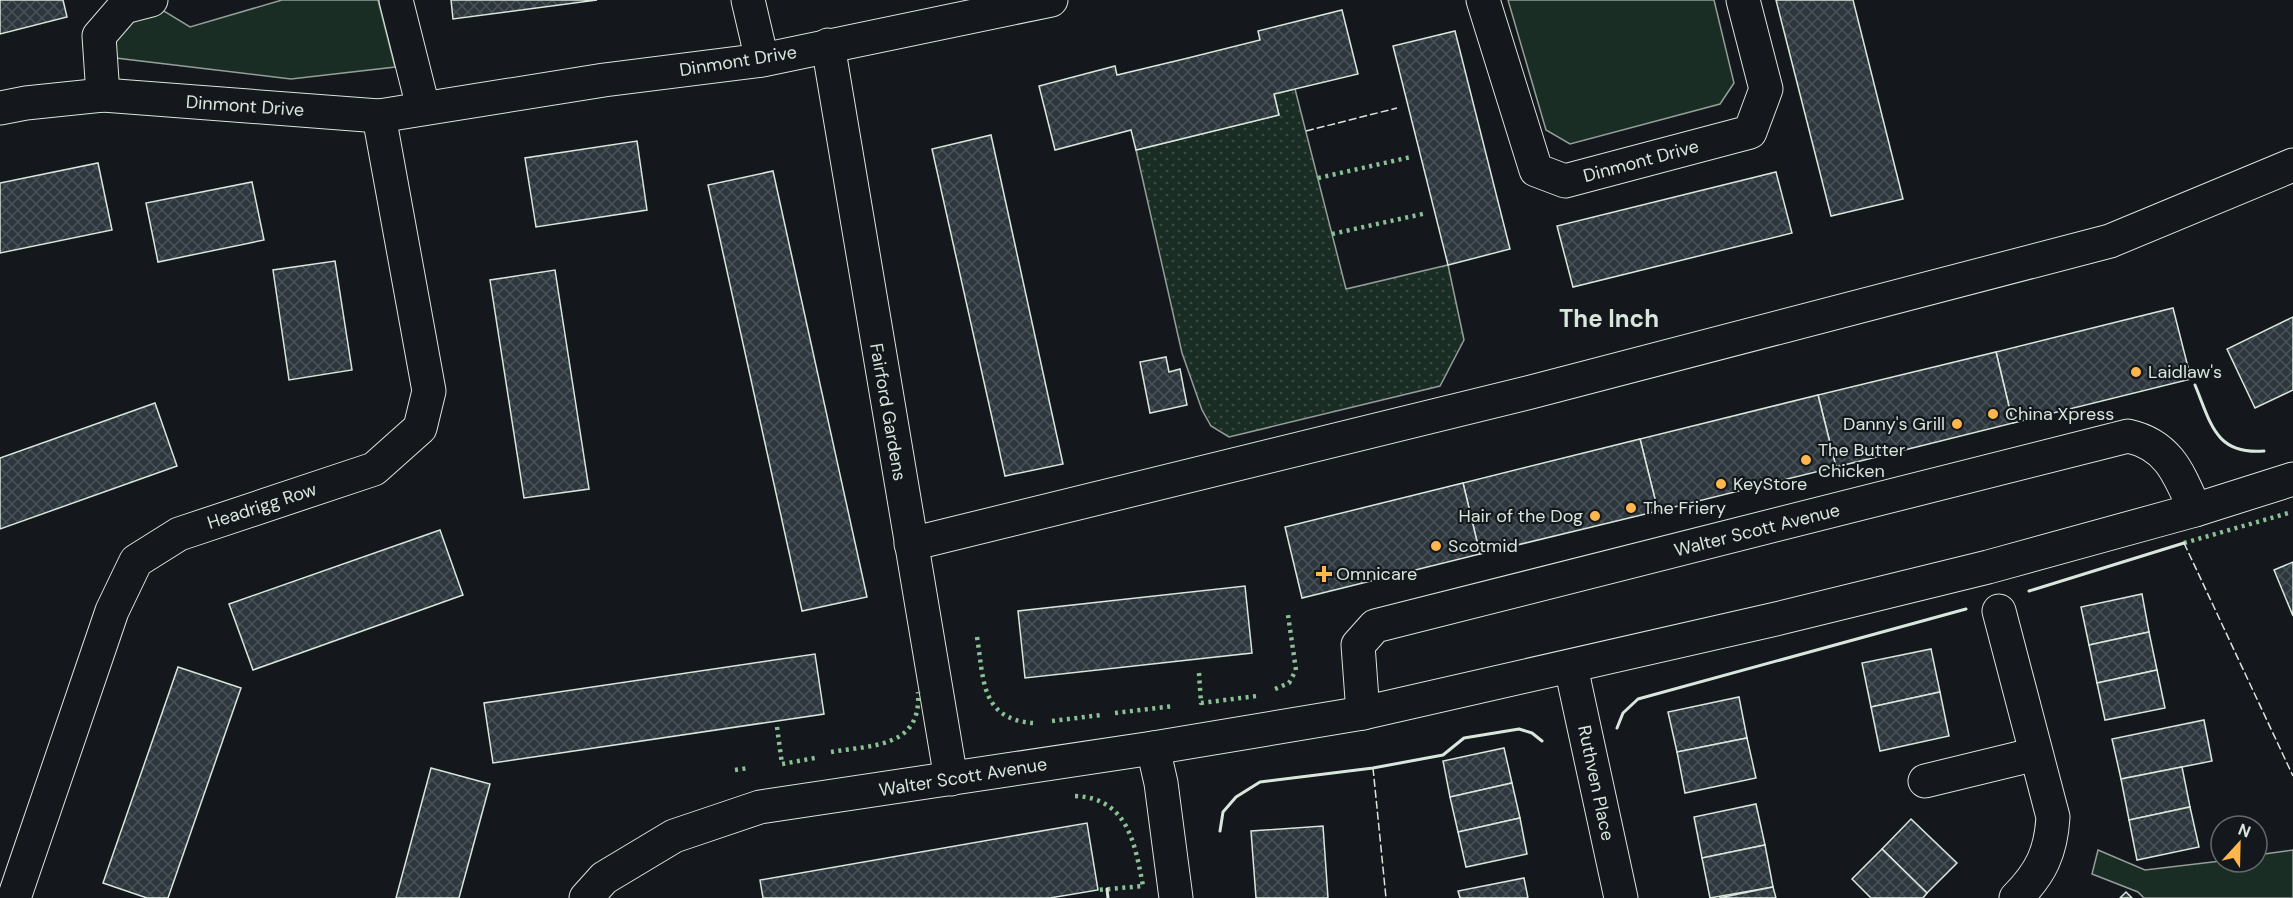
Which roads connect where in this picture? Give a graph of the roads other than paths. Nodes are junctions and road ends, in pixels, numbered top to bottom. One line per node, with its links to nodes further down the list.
1 (151, 0): 9 (street)
2 (396, 0): 10 (street)
3 (748, 0): 8 (street)
4 (1051, 0): 7 (street, Dinmont Drive)
5 (1483, 0): 6 (street, Dinmont Drive)
6 (1743, 0)
7 (828, 45): 8 (street, Dinmont Drive); 16 (street, Fairford Gardens)
8 (762, 60): 10 (street, Dinmont Drive)
9 (103, 95): 11 (street, Dinmont Drive); 12 (street, Dinmont Drive)
10 (423, 107): 12 (street, Dinmont Drive)
11 (0, 108)
12 (379, 116): 24 (street, Headrigg Row)
13 (2293, 165): 16 (street)
14 (2293, 479): 15 (street, Walter Scott Avenue)
15 (2195, 510): 18 (street, Walter Scott Avenue); 19 (street, Walter Scott Avenue)
16 (910, 544): 22 (street, Fairford Gardens)
17 (1999, 611): 21 (street)
18 (1571, 667): 19 (street, Walter Scott Avenue); 27 (street, Ruthven Place)
19 (1363, 713): 20 (street, Walter Scott Avenue)
20 (1153, 748): 22 (street, Walter Scott Avenue); 26 (street)
21 (2036, 754): 23 (street); 28 (street)
22 (951, 779): 25 (street, Walter Scott Avenue)
23 (1925, 781)
24 (14, 898)
25 (586, 898)
26 (1176, 898)
27 (1621, 898)
28 (2016, 898)

